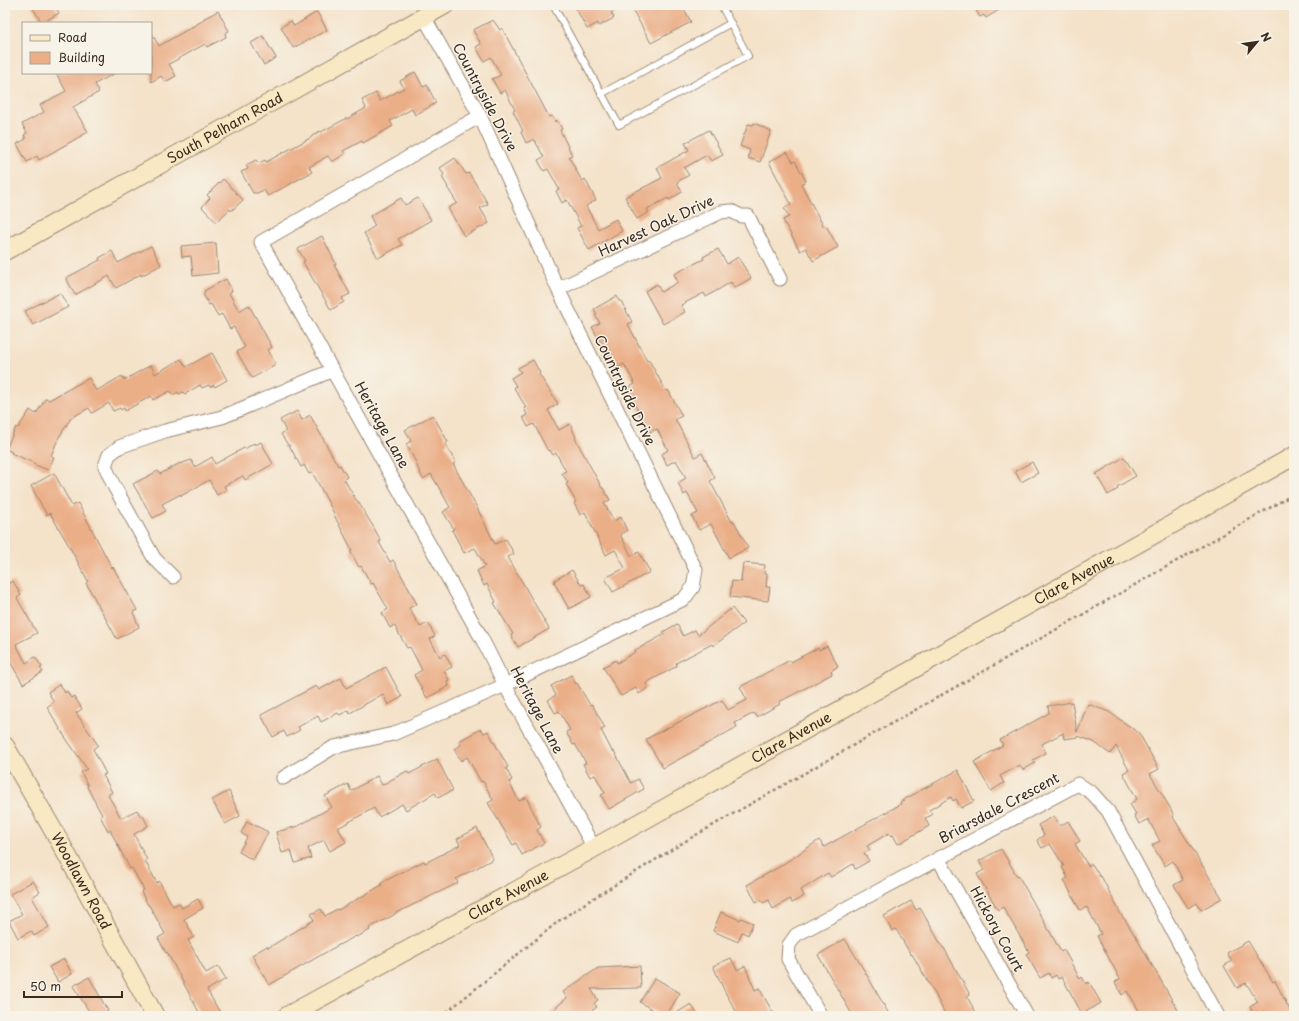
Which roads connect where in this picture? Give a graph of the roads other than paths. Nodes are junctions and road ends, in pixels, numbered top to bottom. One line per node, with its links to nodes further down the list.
1 (445, 5): 4 (street, South Pelham Road)
2 (553, 5): 6 (lane)
3 (721, 5): 5 (lane)
4 (420, 11): 7 (street, Countryside Drive); 8 (street, South Pelham Road)
5 (731, 23): 6 (lane); 6 (lane)
6 (601, 94)
7 (480, 116): 10 (street, Countryside Drive); 11 (street, Heritage Lane)
8 (5, 251)
9 (780, 279): 10 (street, Harvest Oak Drive)
10 (558, 289): 14 (street, Countryside Drive)
11 (333, 370): 13 (street); 14 (street, Heritage Lane)
12 (1294, 456): 17 (street, Clare Avenue)
13 (173, 577)
14 (505, 685): 16 (street, Countryside Drive); 17 (street, Heritage Lane)
15 (5, 746): 19 (street, Woodlawn Road)
16 (283, 778)
17 (594, 848): 20 (street, Clare Avenue)
18 (938, 858): 21 (street, Briarsdale Crescent); 22 (street, Hickory Court); 23 (street, Briarsdale Crescent)
19 (155, 1016)
20 (287, 1016)
21 (821, 1016)
22 (1027, 1016)
23 (1218, 1016)

